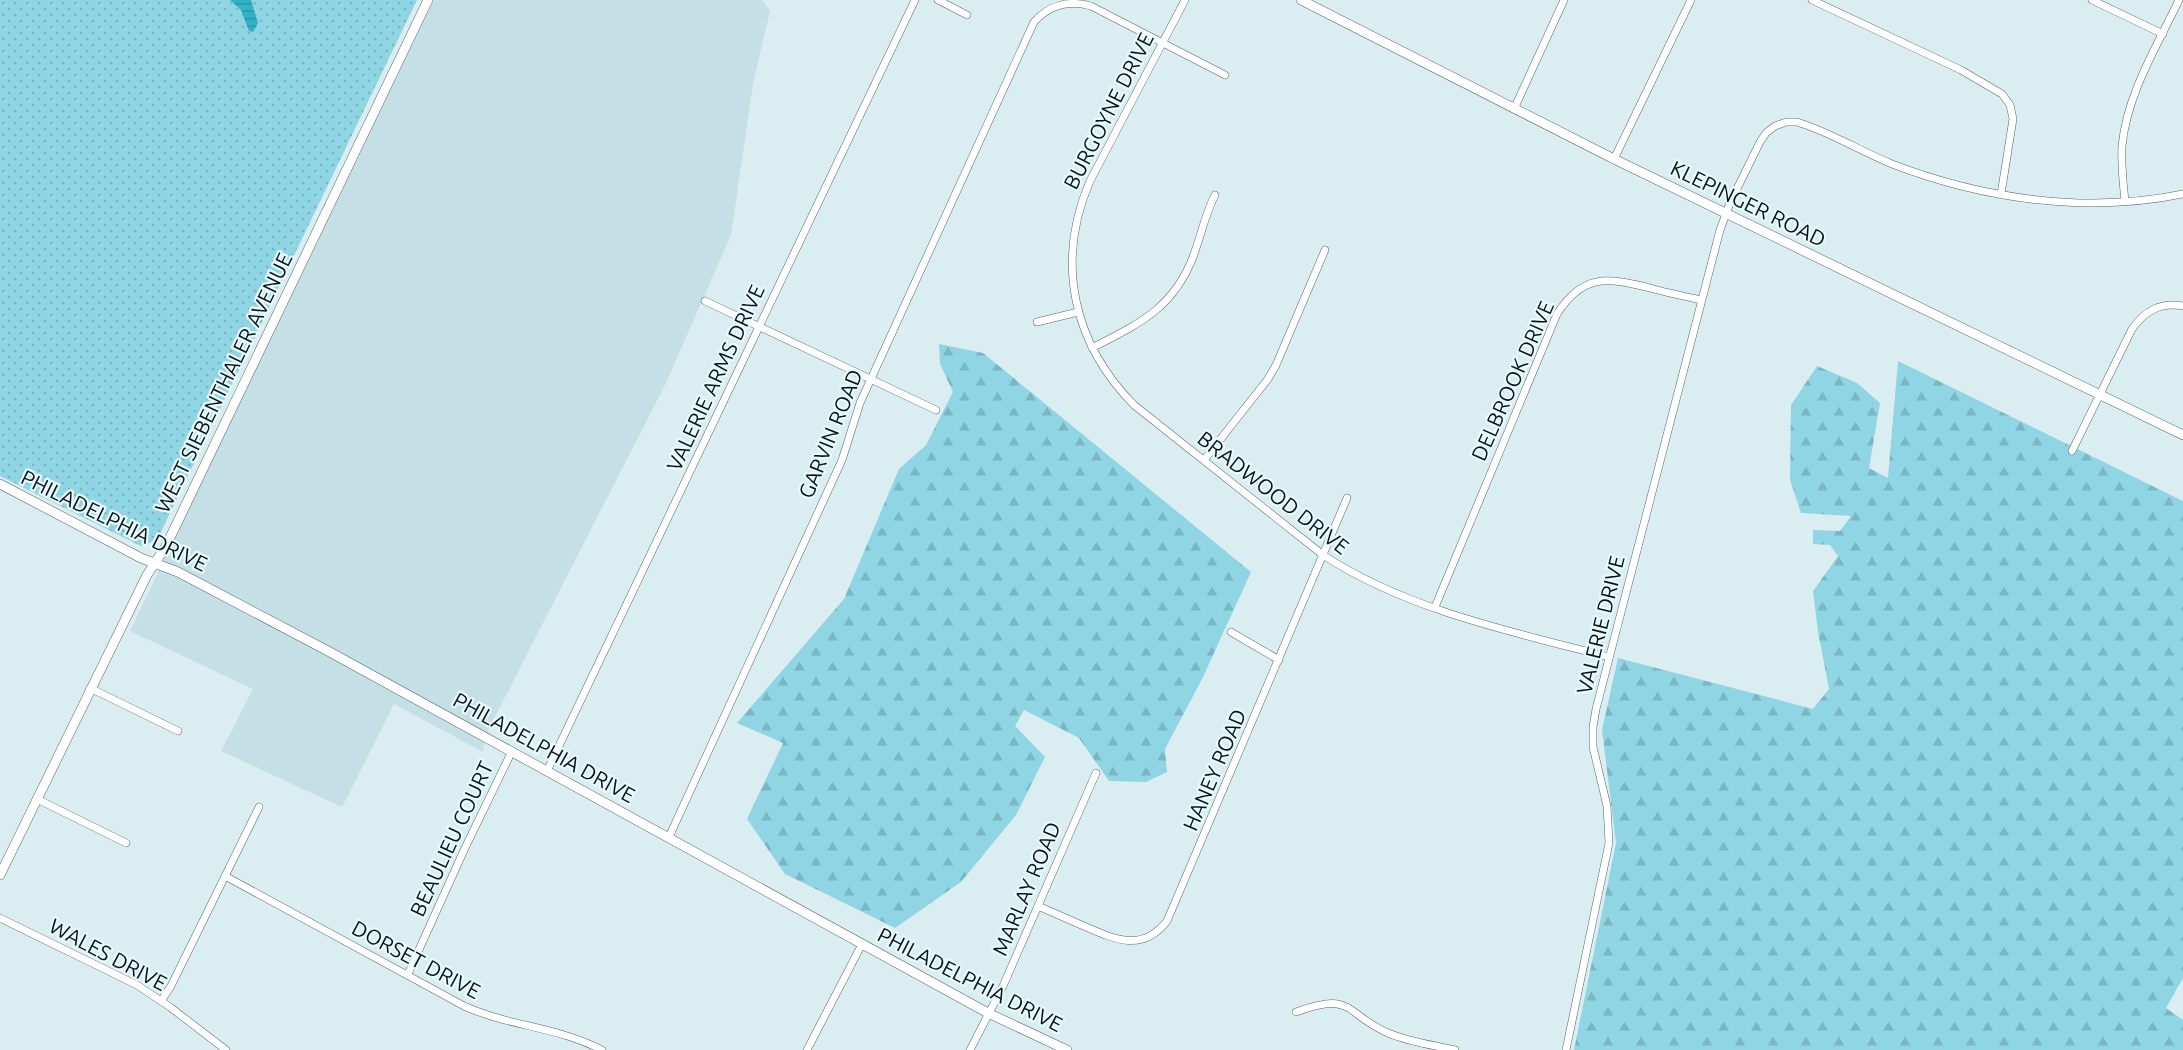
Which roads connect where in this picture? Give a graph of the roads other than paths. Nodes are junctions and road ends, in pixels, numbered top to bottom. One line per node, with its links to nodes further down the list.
1 (428, 0): 39 (main road, WEST SIEBENTHALER AVENUE)
2 (915, 0): 28 (street, VALERIE ARMS DRIVE)
3 (938, 0): 11 (street)
4 (1185, 0): 13 (street, BURGOYNE DRIVE)
5 (1301, 0): 15 (main road, KLEPINGER ROAD)
6 (1564, 0): 15 (street)
7 (1691, 0): 16 (street)
8 (1812, 0): 17 (street)
9 (2092, 0): 12 (street)
10 (2179, 0): 12 (street)
11 (967, 15)
12 (2163, 34): 20 (street)
13 (1162, 43): 14 (street, GARVIN ROAD); 26 (street, BURGOYNE DRIVE); 30 (street, GARVIN ROAD)
14 (1225, 75)
15 (1514, 108): 16 (main road, KLEPINGER ROAD)
16 (1614, 159): 21 (main road, KLEPINGER ROAD)
17 (2001, 194): 20 (street); 21 (street, VALERIE DRIVE)
18 (2183, 194): 20 (street)
19 (1215, 195): 29 (street)
20 (2125, 201)
21 (1726, 213): 23 (street, VALERIE DRIVE); 31 (main road, KLEPINGER ROAD)
22 (1325, 250): 35 (street)
23 (1701, 300): 40 (street, DELBROOK DRIVE); 42 (street, VALERIE DRIVE)
24 (705, 301): 28 (street)
25 (2183, 306): 31 (street)
26 (1078, 312): 27 (street); 29 (street, BRADWOOD DRIVE)
27 (1037, 322)
28 (759, 326): 30 (street); 47 (street, VALERIE ARMS DRIVE)
29 (1092, 348): 35 (street, BRADWOOD DRIVE)
30 (870, 379): 32 (street); 51 (street, GARVIN ROAD)
31 (2100, 395): 33 (main road, KLEPINGER ROAD); 34 (street)
32 (936, 410)
33 (2183, 435)
34 (2072, 451)
35 (1204, 460): 38 (street, BRADWOOD DRIVE)
36 (0, 484): 39 (main road, PHILADELPHIA DRIVE)
37 (1347, 498): 38 (street, HANEY ROAD)
38 (1323, 555): 40 (street, BRADWOOD DRIVE); 43 (street, HANEY ROAD)
39 (154, 563): 44 (main road, WEST SIEBENTHALER AVENUE); 46 (main road, PHILADELPHIA DRIVE)
40 (1435, 607): 42 (street, BRADWOOD DRIVE)
41 (1231, 632): 43 (street)
42 (1609, 657): 68 (street, VALERIE DRIVE)
43 (1279, 660): 55 (street, HANEY ROAD)
44 (90, 688): 45 (street); 49 (main road, WEST SIEBENTHALER AVENUE)
45 (178, 731)
46 (512, 752): 47 (main road, PHILADELPHIA DRIVE); 58 (street, BEAULIEU COURT)
47 (548, 771): 51 (main road, PHILADELPHIA DRIVE)
48 (1096, 772): 55 (street, MARLAY ROAD)
49 (37, 799): 52 (street); 53 (main road, WEST SIEBENTHALER AVENUE)
50 (259, 807): 54 (street)
51 (669, 837): 57 (main road, PHILADELPHIA DRIVE)
52 (126, 843)
53 (0, 875)
54 (225, 876): 58 (street, DORSET DRIVE); 59 (street)
55 (1038, 906): 61 (street, MARLAY ROAD)
56 (0, 918): 59 (street, WALES DRIVE)
57 (862, 944): 61 (main road, PHILADELPHIA DRIVE); 64 (street)
58 (408, 974): 63 (street, DORSET DRIVE)
59 (161, 1001): 62 (street, WALES DRIVE)
60 (1296, 1012): 67 (street)
61 (988, 1013): 65 (street, MARLAY ROAD); 66 (main road, PHILADELPHIA DRIVE)
62 (226, 1050)
63 (602, 1050)
64 (807, 1050)
65 (970, 1050)
66 (1067, 1050)
67 (1455, 1050)
68 (1566, 1050)

